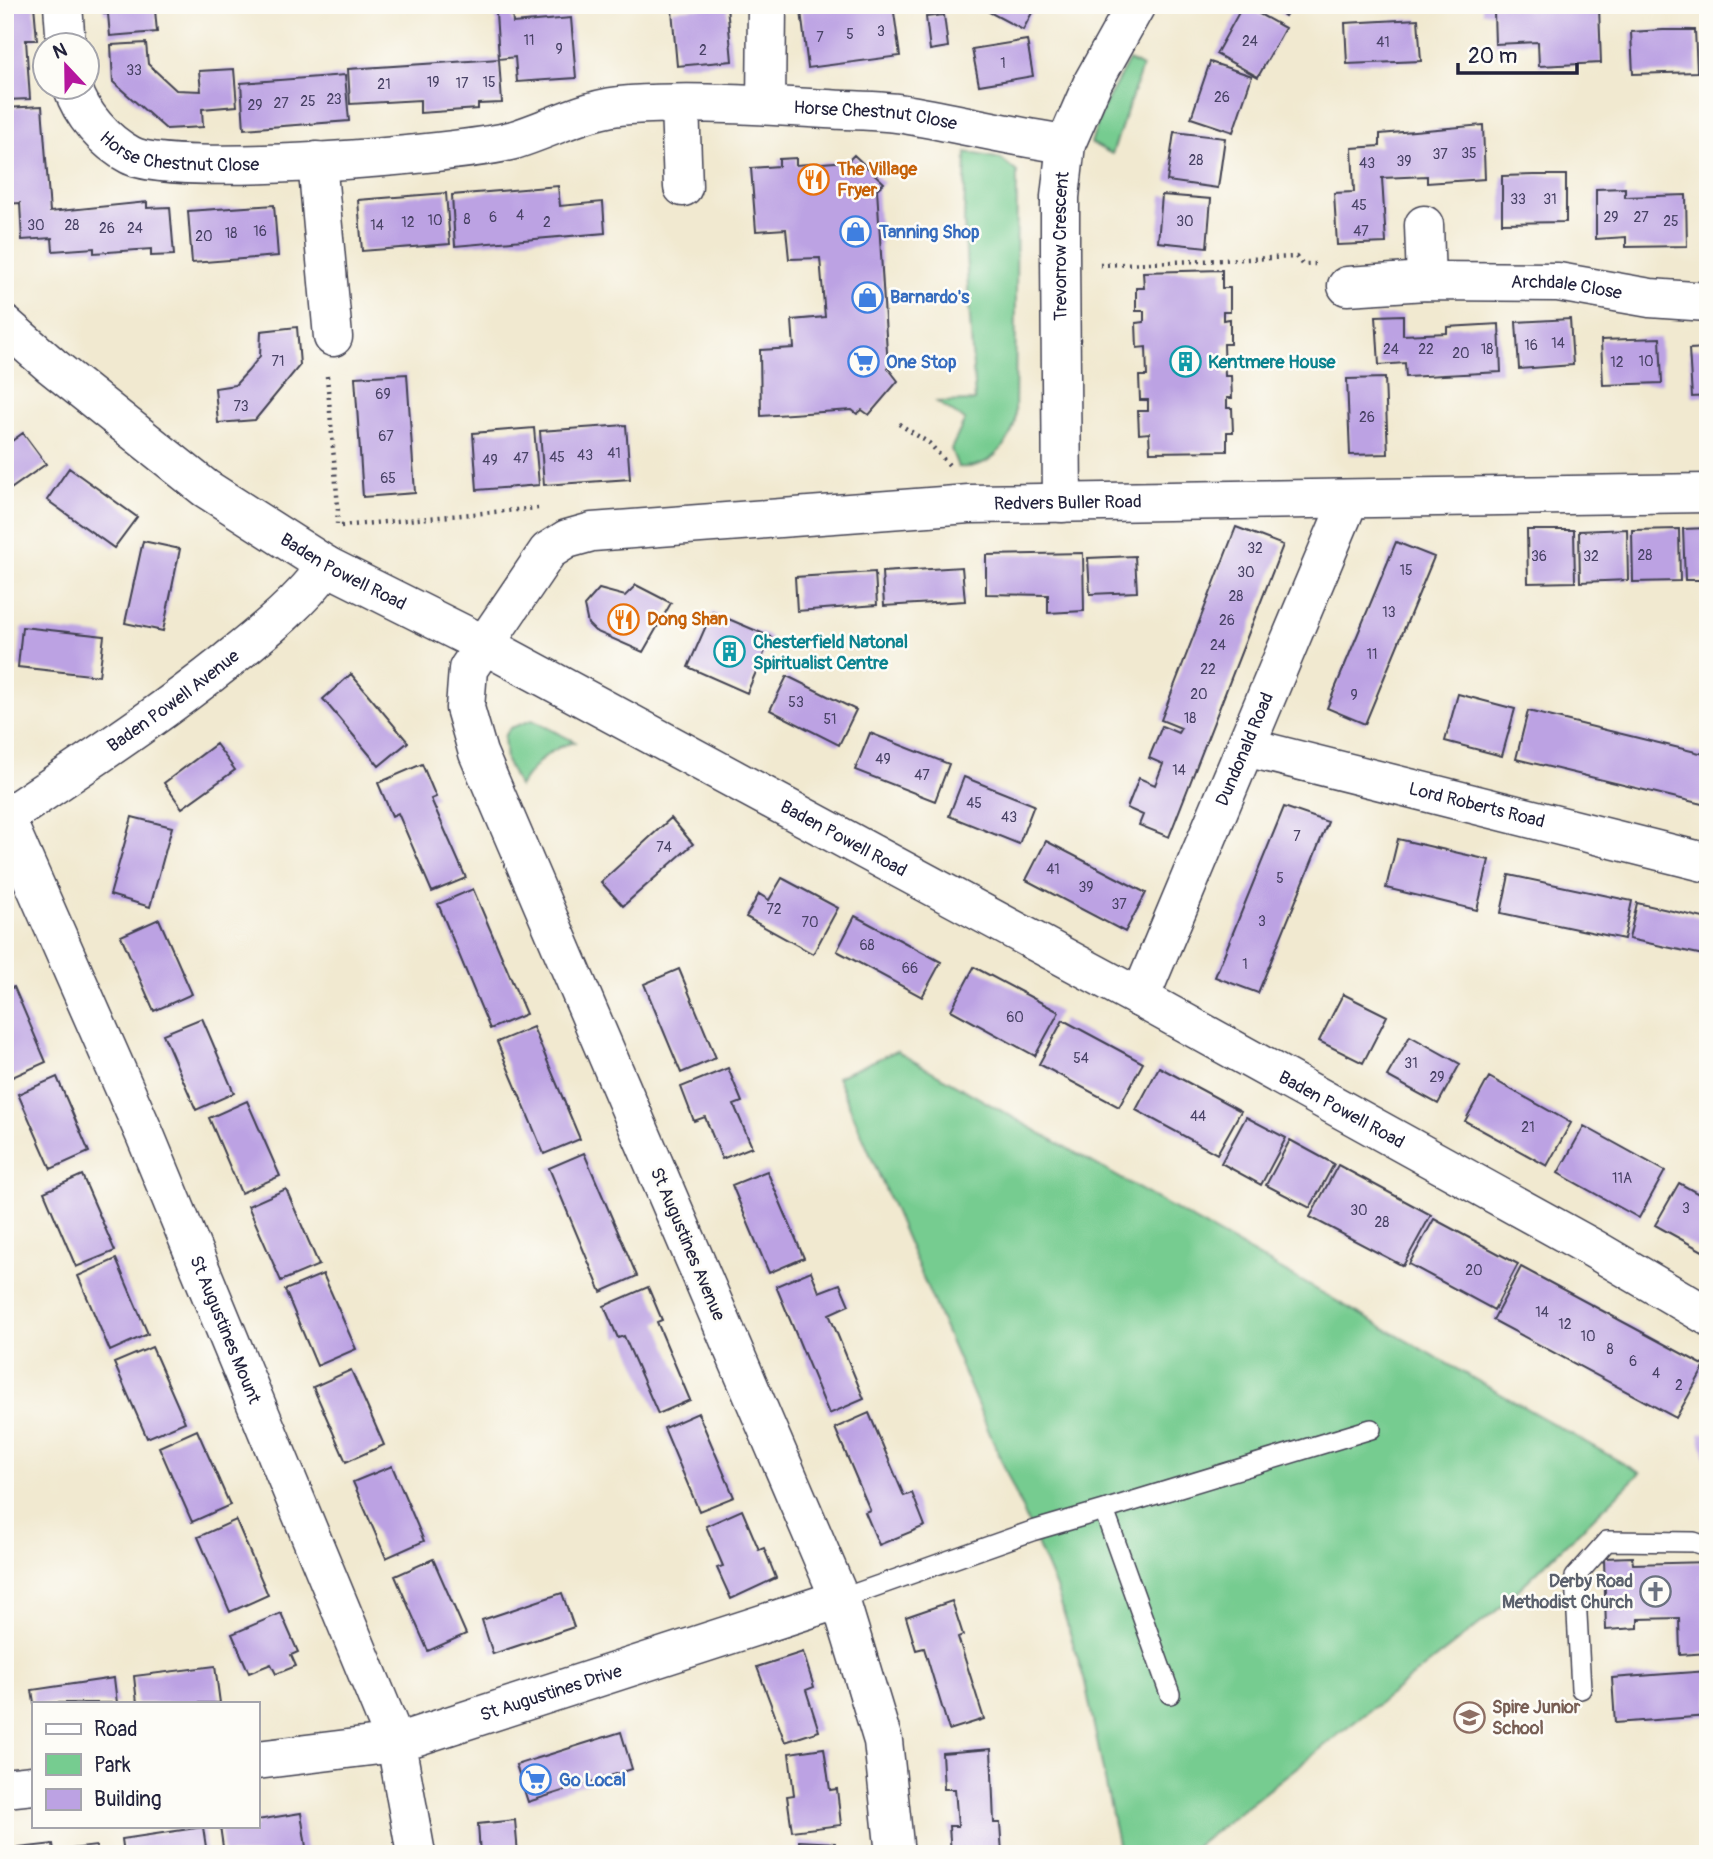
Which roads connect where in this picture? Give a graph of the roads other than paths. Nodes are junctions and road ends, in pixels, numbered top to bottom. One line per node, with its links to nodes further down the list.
1 (63, 5): 4 (street)
2 (767, 5): 7 (street)
3 (1136, 5): 8 (street, Trevorrow Crescent)
4 (65, 32)
5 (81, 102): 9 (street, Horse Chestnut Close)
6 (680, 105): 7 (street, Horse Chestnut Close); 9 (street, Horse Chestnut Close); 10 (street)
7 (765, 105): 8 (street, Horse Chestnut Close)
8 (1066, 144): 19 (street, Trevorrow Crescent)
9 (317, 161): 16 (street)
10 (683, 187)
11 (1424, 225): 12 (street)
12 (1426, 281): 13 (street, Archdale Close); 14 (street, Archdale Close)
13 (1348, 286)
14 (1708, 302)
15 (5, 325): 20 (street, Baden Powell Road)
16 (333, 337)
17 (1708, 493): 18 (street, Redvers Buller Road)
18 (1349, 500): 19 (street, Redvers Buller Road); 22 (street, Dundonald Road)
19 (1062, 503): 21 (street, Redvers Buller Road)
20 (327, 566): 21 (street, Baden Powell Road); 23 (street, Baden Powell Avenue)
21 (483, 645): 25 (street, Baden Powell Road); 30 (street, St Augustines Avenue)
22 (1246, 747): 24 (street, Lord Roberts Road); 25 (street, Dundonald Road)
23 (5, 817): 33 (street, St Augustines Mount)
24 (1708, 863)
25 (1140, 998): 26 (street, Baden Powell Road)
26 (1708, 1316)
27 (1371, 1429): 28 (lane)
28 (1104, 1510): 30 (lane); 32 (lane)
29 (1708, 1547): 31 (lane)
30 (840, 1599): 33 (street, St Augustines Drive); 38 (street, St Augustines Avenue)
31 (1581, 1689)
32 (1170, 1694)
33 (396, 1743): 34 (street, St Augustines Drive); 37 (street, St Augustines Mount)
34 (259, 1759)
35 (32, 1785): 36 (street)
36 (5, 1788)
37 (416, 1854)
38 (895, 1854)

